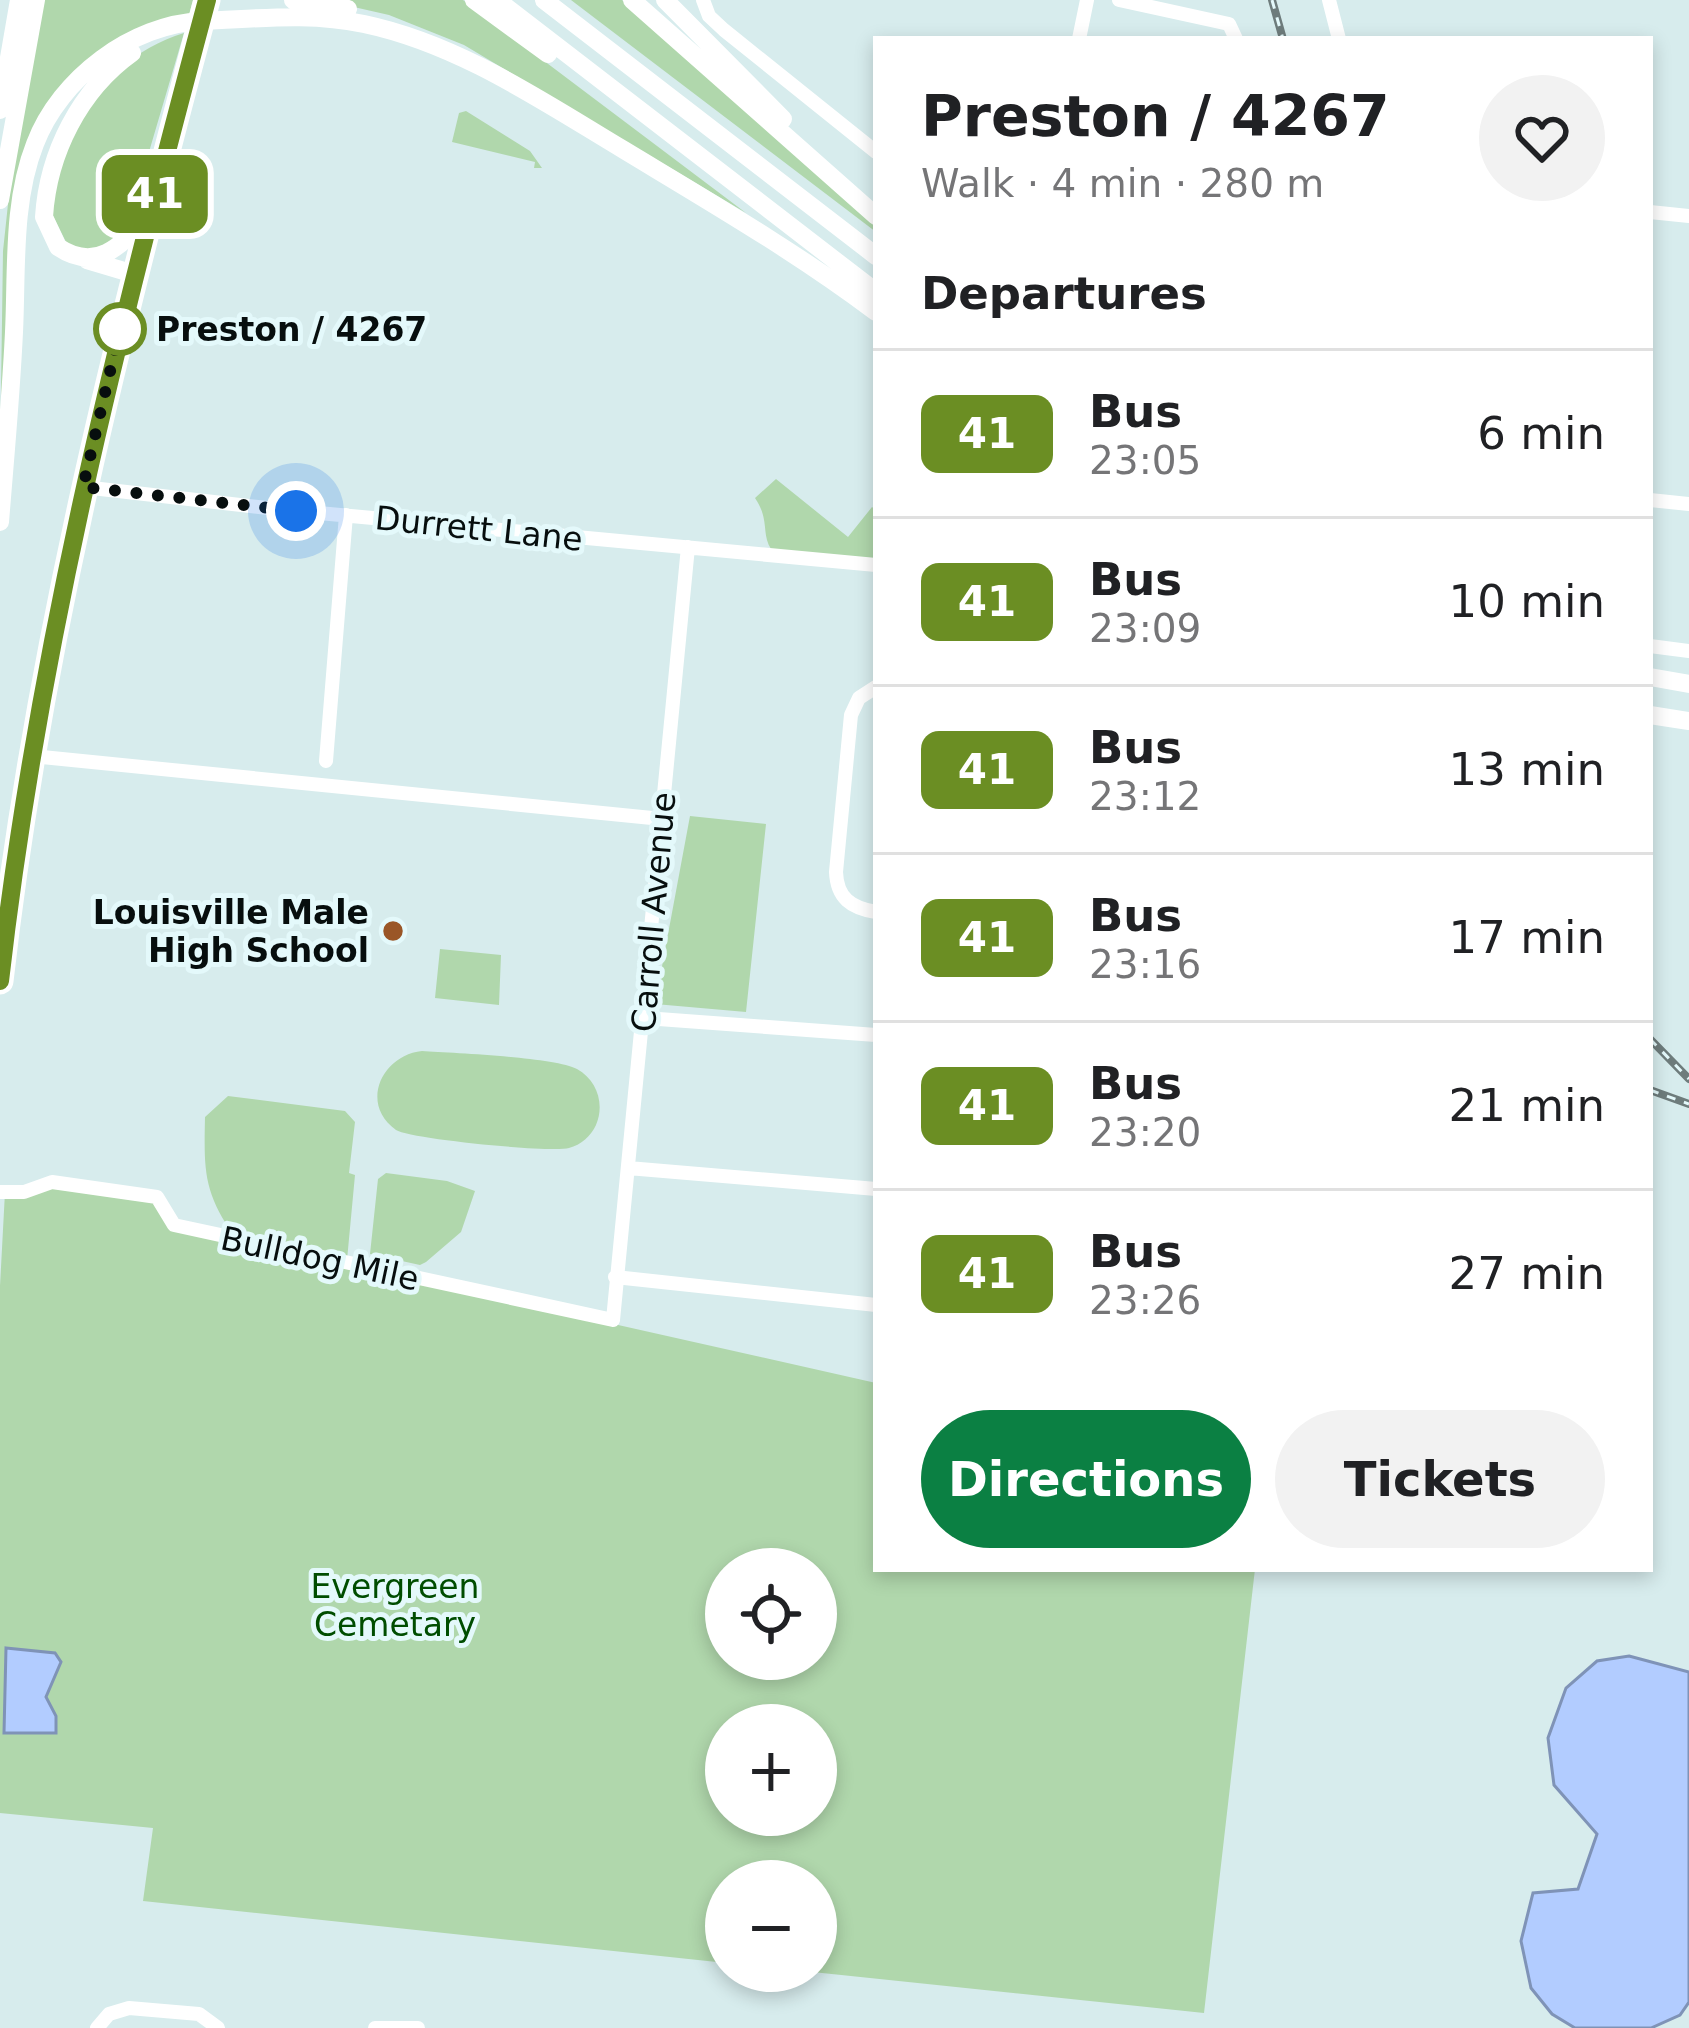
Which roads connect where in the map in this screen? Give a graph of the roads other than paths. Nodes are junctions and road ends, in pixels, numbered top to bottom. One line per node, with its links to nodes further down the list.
1 (20, 0): 20 (highway)
2 (36, 0): 22 (highway)
3 (207, 0): 27 (main road)
4 (293, 0): 18 (highway)
5 (475, 0): 19 (highway)
6 (497, 0): 19 (highway)
7 (544, 0): 29 (highway)
8 (632, 0): 23 (highway)
9 (665, 0): 23 (highway)
10 (703, 0): 21 (street)
11 (1087, 0): 16 (street)
12 (1119, 0): 15 (street)
13 (1331, 1): 17 (street)
14 (198, 21): 18 (highway); 30 (highway); 38 (highway)
15 (1235, 34)
16 (1080, 36)
17 (1338, 36)
18 (482, 66): 33 (highway)
19 (632, 108): 32 (highway)
20 (0, 110)
21 (873, 150)
22 (2, 158): 24 (highway)
23 (823, 170): 26 (highway)
24 (0, 200)
25 (1653, 212): 28 (street)
26 (873, 213)
27 (149, 214): 30 (highway); 31 (main road)
28 (1689, 216)
29 (873, 254)
30 (87, 260): 31 (highway)
31 (134, 274): 34 (main road)
32 (873, 290)
33 (873, 310)
34 (83, 487): 37 (street, Durrett Lane); 48 (main road)
35 (1653, 500): 36 (street)
36 (1689, 504)
37 (346, 515): 39 (street, Durrett Lane); 49 (street)
38 (0, 522)
39 (688, 548): 40 (street, Durrett Lane); 50 (street, Carroll Avenue)
40 (873, 565)
41 (1653, 646): 42 (street)
42 (1689, 651)
43 (1653, 678): 44 (highway)
44 (1689, 684)
45 (873, 690): 51 (street)
46 (1653, 715): 47 (highway)
47 (1689, 721)
48 (32, 756): 50 (street); 52 (main road)
49 (326, 761)
50 (662, 819): 53 (street, Carroll Avenue)
51 (873, 911)
52 (0, 981)
53 (645, 1018): 54 (street); 55 (street, Carroll Avenue)
54 (873, 1035)
55 (628, 1168): 56 (street); 58 (street, Carroll Avenue)
56 (873, 1190)
57 (0, 1192): 58 (street, Bulldog Mile)
58 (615, 1277): 59 (street)
59 (873, 1305)
60 (97, 2028): 61 (street)
61 (218, 2028)
62 (375, 2028): 63 (street)
63 (418, 2028)

